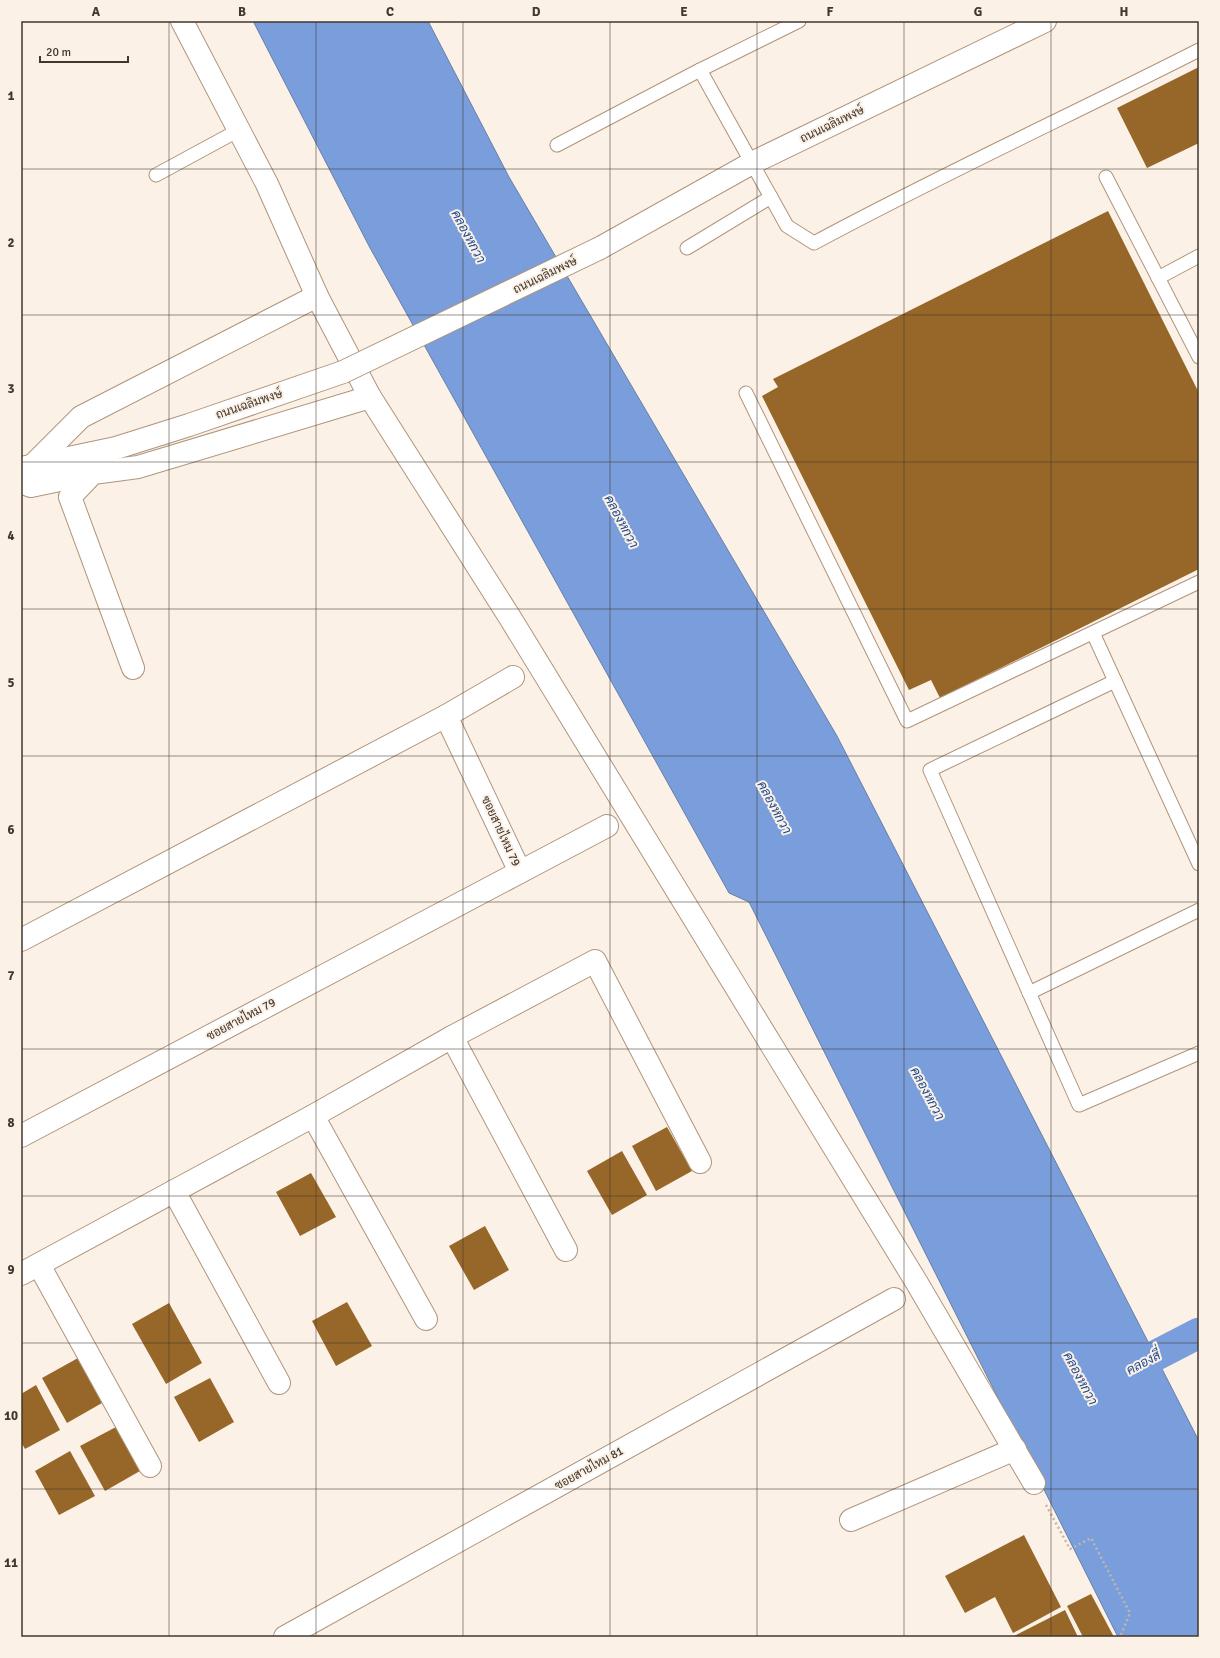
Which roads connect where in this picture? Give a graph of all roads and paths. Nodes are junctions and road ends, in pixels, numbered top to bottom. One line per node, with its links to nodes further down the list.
1 (182, 21): 6 (street)
2 (799, 21): 5 (lane)
3 (1045, 21): 8 (street, ถนนเฉลิมพงษ์)
4 (1199, 50): 11 (lane)
5 (700, 70): 7 (lane); 8 (lane)
6 (239, 130): 9 (lane); 15 (street)
7 (557, 145)
8 (752, 163): 11 (lane); 19 (street, ถนนเฉลิมพงษ์, bridge)
9 (156, 174)
10 (1106, 177): 14 (lane)
11 (771, 197): 12 (lane)
12 (687, 248)
13 (1199, 256): 14 (lane)
14 (1158, 278): 16 (lane)
15 (317, 296): 18 (street); 19 (street)
16 (1199, 357)
17 (746, 393): 22 (lane)
18 (370, 397): 20 (street); 44 (street)
19 (25, 472): 20 (street)
20 (93, 473): 23 (street)
21 (1199, 582): 22 (lane)
22 (1093, 633): 25 (lane)
23 (133, 668)
24 (513, 677): 26 (street)
25 (1115, 680): 28 (lane); 32 (lane)
26 (446, 716): 29 (street, ซอยสายไหม 79); 31 (street)
27 (607, 826): 29 (street)
28 (1199, 864)
29 (520, 872): 36 (street, ซอยสายไหม 79)
30 (1199, 910): 32 (lane)
31 (21, 940)
32 (1029, 993): 34 (lane)
33 (452, 1037): 35 (street); 37 (street); 39 (street)
34 (1199, 1053)
35 (313, 1116): 38 (street); 42 (street)
36 (21, 1136)
37 (700, 1162)
38 (174, 1191): 40 (street); 43 (street)
39 (566, 1250)
40 (30, 1270): 45 (street)
41 (894, 1299): 48 (street, ซอยสายไหม 81)
42 (426, 1319)
43 (279, 1383)
44 (1015, 1449): 46 (street); 47 (street)
45 (150, 1466)
46 (1034, 1484): 49 (path)
47 (851, 1520)
48 (285, 1637)
49 (1120, 1637)

